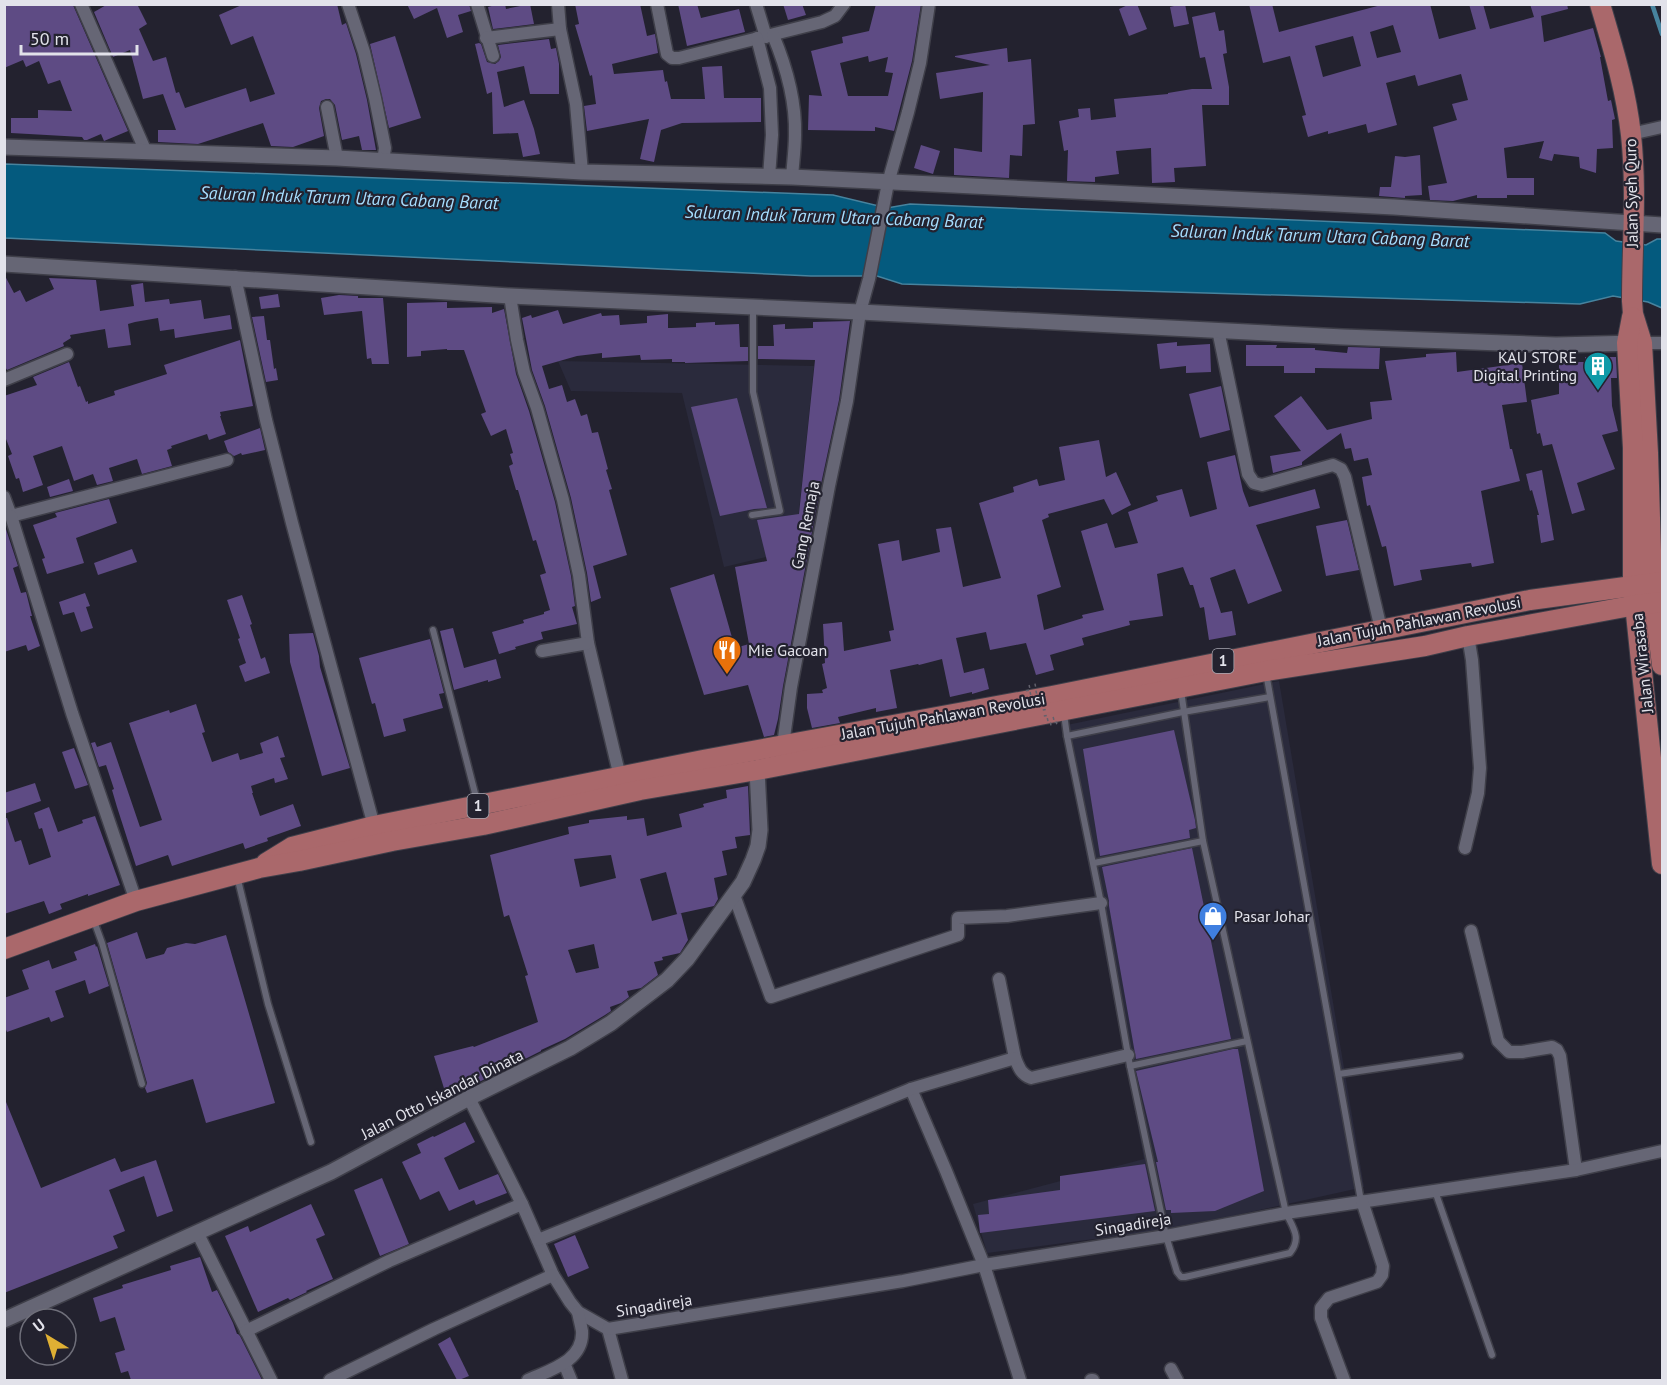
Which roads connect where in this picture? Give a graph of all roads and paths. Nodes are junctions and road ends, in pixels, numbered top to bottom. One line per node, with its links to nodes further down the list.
1 (81, 4): 22 (street)
2 (348, 4): 24 (street)
3 (477, 4): 12 (street)
4 (558, 4): 10 (street)
5 (657, 4): 11 (street)
6 (756, 4): 11 (street)
7 (844, 4): 11 (street)
8 (930, 4): 28 (street, Gang Remaja)
9 (1600, 4): 18 (main road, Jalan Syeh Quro)
10 (560, 29): 12 (street); 25 (street)
11 (765, 37): 14 (street); 15 (street)
12 (486, 38): 13 (street)
13 (493, 57)
14 (789, 86): 15 (street); 20 (street)
15 (770, 88): 19 (street)
16 (327, 107): 23 (street)
17 (1662, 128): 18 (street)
18 (1631, 134): 30 (main road, Jalan Syeh Quro)
19 (772, 135): 20 (street); 26 (street)
20 (795, 135): 27 (street)
21 (4, 147): 22 (street)
22 (146, 152): 23 (street)
23 (337, 158): 24 (street)
24 (383, 161): 25 (street)
25 (582, 172): 26 (street)
26 (769, 177): 27 (street)
27 (792, 177): 28 (street)
28 (888, 183): 30 (street); 35 (street, Gang Remaja)
29 (1662, 225): 30 (street)
30 (1633, 227): 37 (main road, Jalan Syeh Quro)
31 (4, 264): 32 (street)
32 (235, 277): 33 (street); 64 (street)
33 (510, 296): 34 (street); 50 (street)
34 (753, 307): 35 (street); 43 (lane)
35 (860, 312): 36 (street); 60 (street, Gang Remaja)
36 (1218, 330): 37 (street); 47 (street)
37 (1634, 343): 38 (street); 45 (main road, Jalan Syeh Quro)
38 (1662, 343)
39 (67, 354): 40 (street)
40 (4, 380)
41 (227, 460): 44 (street)
42 (4, 497): 44 (street)
43 (752, 515)
44 (11, 516): 72 (street)
45 (1649, 583): 46 (main road, Jalan Syeh Quro); 47 (main road, Jalan Tujuh Pahlawan Revolusi / 1)
46 (1651, 604): 49 (main road, Jalan Tujuh Pahlawan Revolusi / 1); 52 (main road, Jalan Wirasaba); 68 (main road, Jalan Wirasaba)
47 (1381, 629): 60 (main road, Jalan Tujuh Pahlawan Revolusi / 1)
48 (433, 630): 63 (lane)
49 (1468, 636): 53 (main road, Jalan Tujuh Pahlawan Revolusi / 1); 66 (street)
50 (588, 642): 51 (street); 62 (street)
51 (542, 651)
52 (1662, 665)
53 (1266, 671): 55 (main road, Jalan Tujuh Pahlawan Revolusi / 1); 56 (lane)
54 (1036, 685): 58 (path, bridge)
55 (1180, 688): 57 (lane); 58 (main road, Jalan Tujuh Pahlawan Revolusi / 1)
56 (1270, 697): 57 (lane); 82 (lane)
57 (1183, 712): 59 (lane); 65 (lane)
58 (1057, 717): 59 (lane); 61 (main road, Jalan Tujuh Pahlawan Revolusi / 1)
59 (1067, 736): 67 (lane)
60 (783, 745): 62 (main road, Jalan Tujuh Pahlawan Revolusi / 1)
61 (757, 770): 69 (main road, Jalan Tujuh Pahlawan Revolusi / 1); 71 (street, Jalan Otto Iskandar Dinata)
62 (621, 777): 63 (main road, Jalan Tujuh Pahlawan Revolusi / 1)
63 (478, 806): 64 (main road, Jalan Tujuh Pahlawan Revolusi / 1)
64 (374, 826): 69 (main road, Jalan Tujuh Pahlawan Revolusi / 1)
65 (1203, 841): 67 (lane); 78 (lane)
66 (1465, 848)
67 (1094, 863): 73 (lane)
68 (1662, 864)
69 (259, 868): 70 (main road, Jalan Tujuh Pahlawan Revolusi / 1)
70 (236, 873): 72 (main road, Jalan Tujuh Pahlawan Revolusi / 1); 86 (lane)
71 (734, 895): 73 (street); 85 (street, Jalan Otto Iskandar Dinata)
72 (136, 901): 74 (main road, Jalan Tujuh Pahlawan Revolusi / 1)
73 (1101, 903): 81 (lane)
74 (92, 917): 76 (main road, Jalan Tujuh Pahlawan Revolusi / 1); 83 (lane)
75 (1471, 931): 88 (street)
76 (4, 949)
77 (999, 979): 80 (street)
78 (1247, 1041): 81 (lane); 92 (lane)
79 (1461, 1056): 82 (lane)
80 (1016, 1058): 81 (street); 84 (street)
81 (1129, 1061): 94 (lane)
82 (1339, 1074): 90 (lane)
83 (142, 1084)
84 (911, 1089): 95 (street); 96 (street)
85 (469, 1098): 91 (street); 93 (street, Jalan Otto Iskandar Dinata)
86 (311, 1142)
87 (1662, 1151): 88 (street, Singadireja)
88 (1576, 1170): 89 (street, Singadireja)
89 (1435, 1190): 90 (street, Singadireja); 102 (lane)
90 (1362, 1201): 92 (street, Singadireja); 110 (street)
91 (522, 1204): 95 (street); 101 (street)
92 (1286, 1213): 94 (street, Singadireja); 94 (lane)
93 (197, 1232): 99 (street, Jalan Otto Iskandar Dinata); 101 (street)
94 (1166, 1236): 96 (street, Singadireja)
95 (538, 1240): 97 (street)
96 (984, 1265): 100 (street, Singadireja); 109 (street)
97 (553, 1275): 98 (street); 105 (street)
98 (578, 1312): 100 (street); 103 (street)
99 (4, 1320)
100 (608, 1329): 108 (street)
101 (246, 1331): 104 (street)
102 (1492, 1355)
103 (564, 1363): 106 (street); 107 (street)
104 (271, 1380)
105 (330, 1380)
106 (528, 1380)
107 (571, 1380)
108 (622, 1380)
109 (1020, 1380)
110 (1344, 1380)

